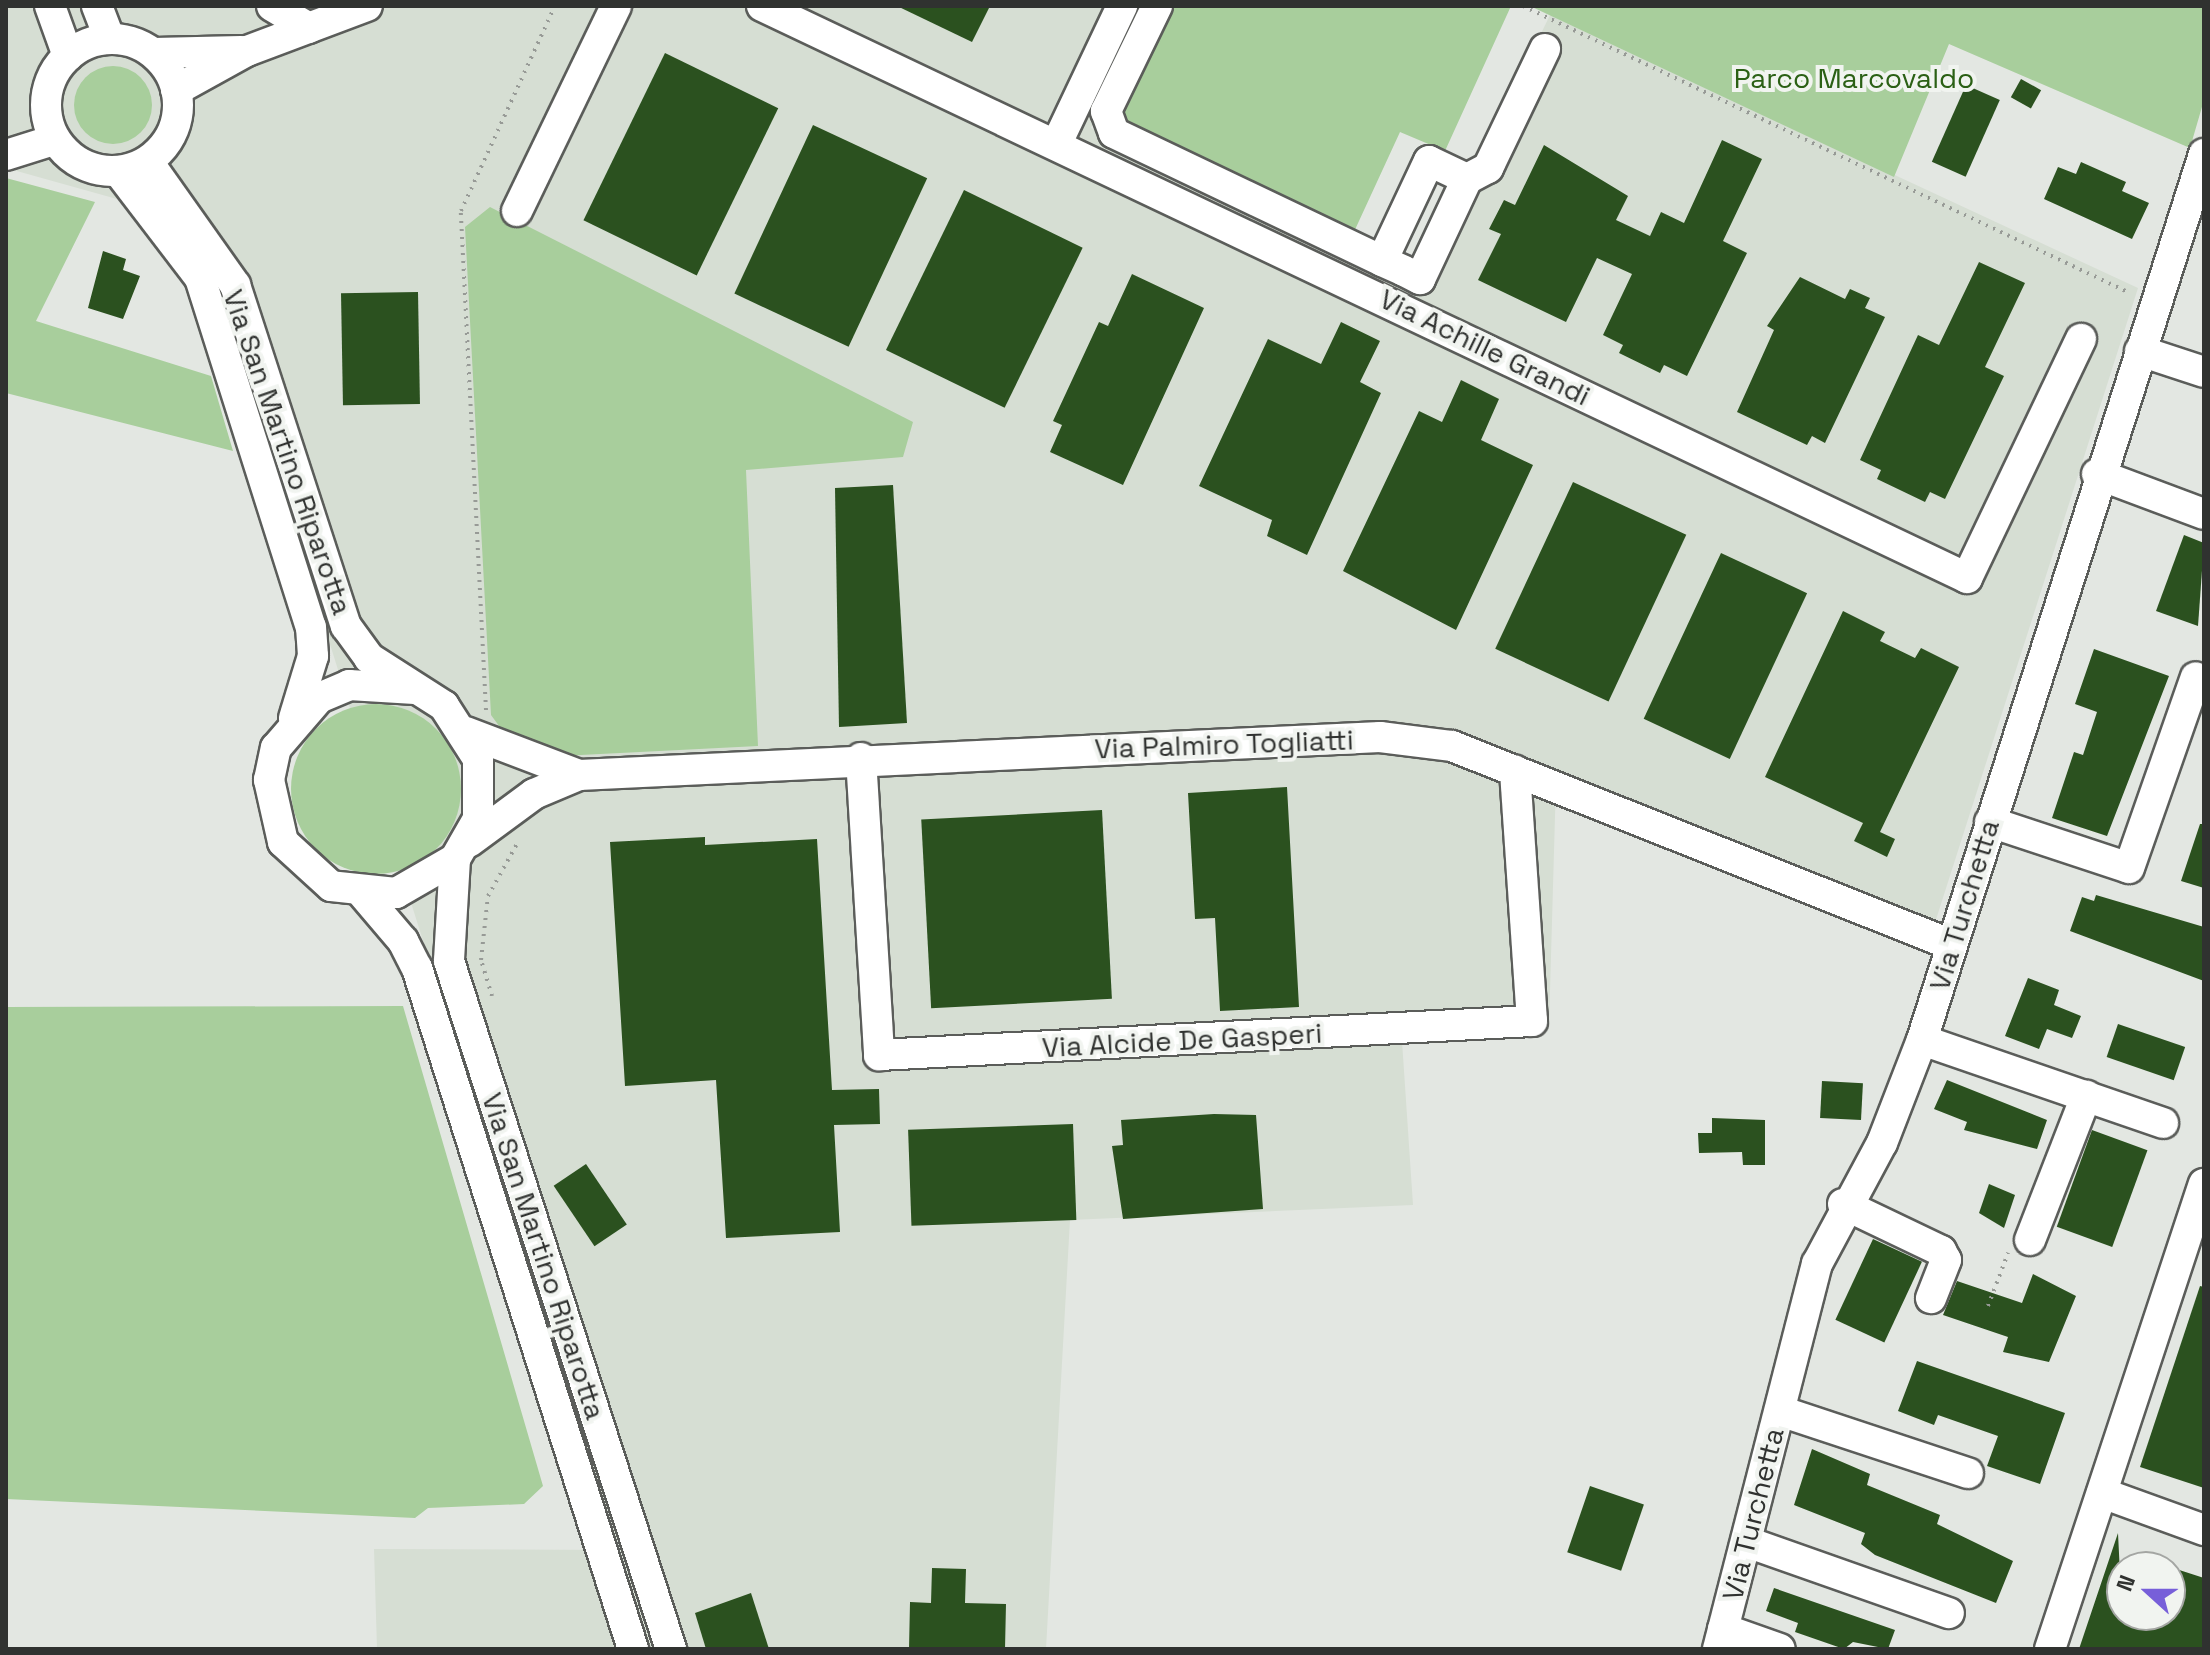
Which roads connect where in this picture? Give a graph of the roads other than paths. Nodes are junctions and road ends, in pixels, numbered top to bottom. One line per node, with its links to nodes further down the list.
1 (50, 6): 14 (street)
2 (97, 6): 10 (street)
3 (272, 6): 9 (street)
4 (367, 6): 9 (street)
5 (762, 6): 17 (street, Via Achille Grandi)
6 (1122, 6): 17 (street)
7 (1157, 6): 25 (street)
8 (608, 13): 23 (street)
9 (309, 28): 12 (street)
10 (109, 38): 13 (street); 14 (street)
11 (1545, 49): 22 (street)
12 (247, 51): 13 (street); 15 (street)
13 (154, 53): 15 (street)
14 (68, 56): 16 (street)
15 (176, 90): 20 (street)
16 (54, 140): 19 (street); 21 (street)
17 (1057, 143): 26 (street, Via Achille Grandi)
18 (2204, 154): 24 (street, Via Turchetta)
19 (6, 155)
20 (148, 162): 21 (street); 33 (street, Via San Martino Riparotta)
21 (119, 172): 34 (street, Via San Martino Riparotta)
22 (1467, 179): 25 (street); 25 (street)
23 (517, 211)
24 (2195, 215): 28 (street, Via Turchetta)
25 (1393, 266): 26 (street)
26 (1389, 302): 27 (street, Via Achille Grandi)
27 (2081, 339)
28 (2140, 351): 29 (street); 30 (street, Via Turchetta)
29 (2204, 372)
30 (2097, 474): 31 (street); 39 (street, Via Turchetta)
31 (2204, 514)
32 (2196, 677): 39 (street)
33 (415, 689): 34 (street); 35 (street)
34 (293, 720): 41 (street)
35 (478, 725): 38 (street, Via Palmiro Togliatti); 40 (street)
36 (861, 758): 37 (street, Via Palmiro Togliatti); 37 (street, Via Alcide De Gasperi); 38 (street, Via Palmiro Togliatti)
37 (1515, 771): 42 (street, Via Palmiro Togliatti)
38 (579, 775): 40 (street)
39 (1990, 822): 42 (street, Via Turchetta)
40 (460, 852): 41 (street); 58 (street, Via San Martino Riparotta)
41 (363, 894): 57 (street, Via San Martino Riparotta)
42 (1952, 945): 43 (street, Via Turchetta)
43 (1922, 1040): 44 (street); 47 (street, Via Turchetta)
44 (2086, 1096): 45 (street); 48 (street)
45 (2163, 1123)
46 (2202, 1196): 52 (street)
47 (1843, 1204): 49 (street); 50 (street, Via Turchetta)
48 (2031, 1238)
49 (1931, 1298)
50 (1780, 1411): 51 (street); 54 (street, Via Turchetta)
51 (1968, 1473)
52 (2102, 1493): 53 (street); 60 (street)
53 (2204, 1530)
54 (1747, 1542): 55 (street); 56 (street, Via Turchetta)
55 (1949, 1613)
56 (1721, 1639): 59 (street)
57 (633, 1649)
58 (671, 1649)
59 (1780, 1649)
60 (2050, 1649)

